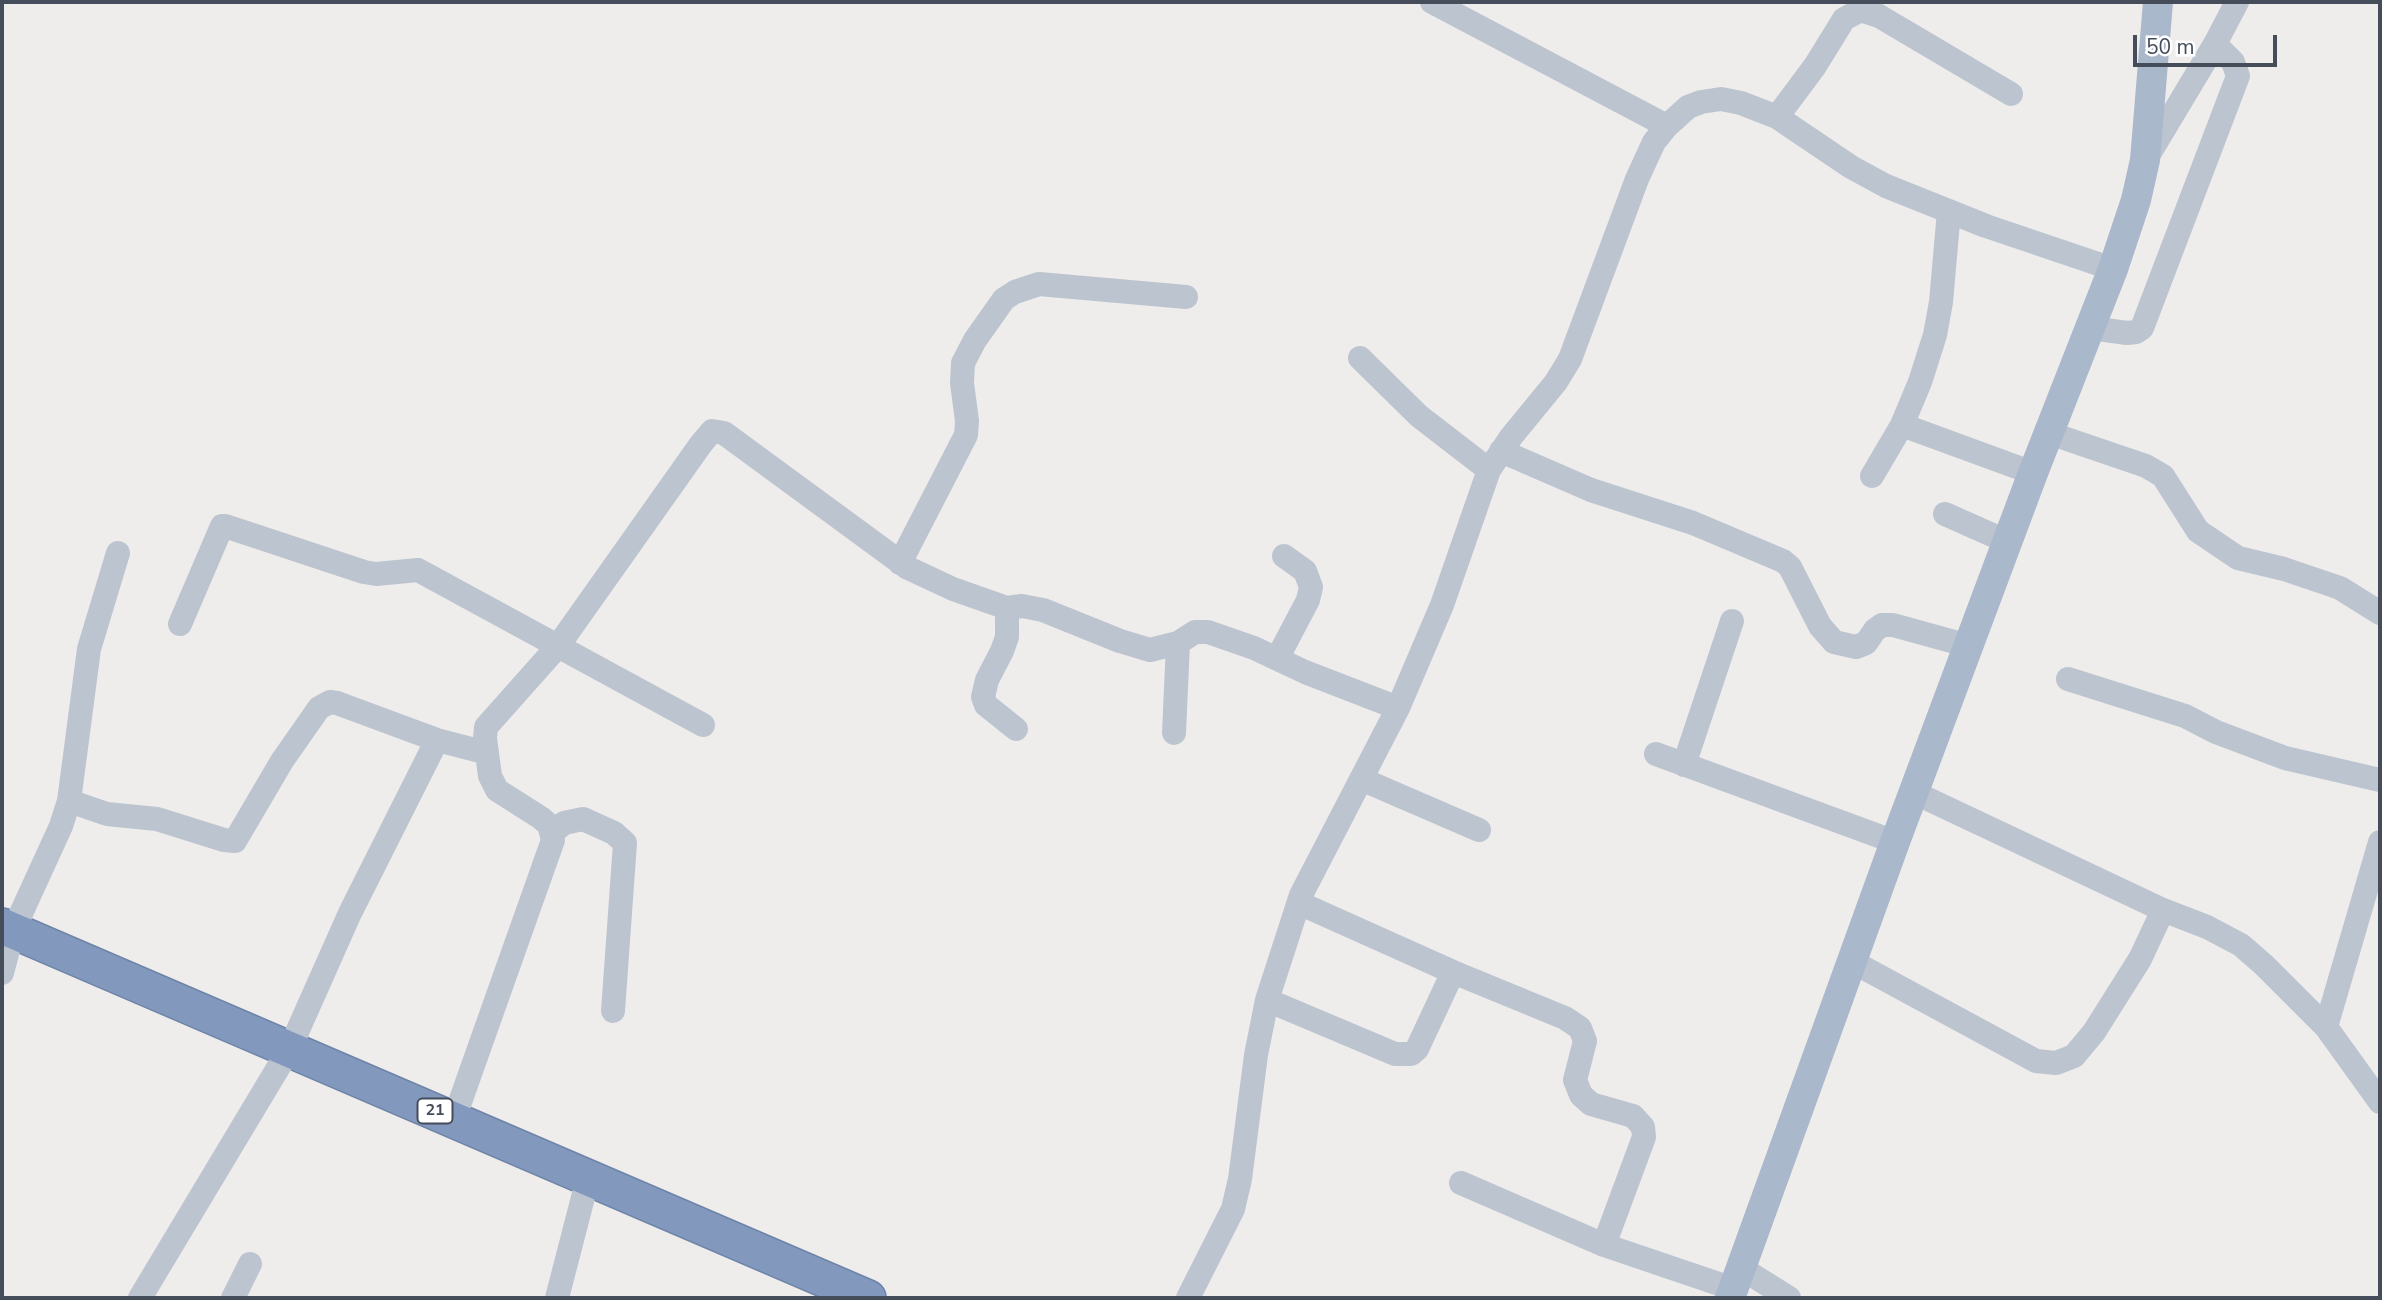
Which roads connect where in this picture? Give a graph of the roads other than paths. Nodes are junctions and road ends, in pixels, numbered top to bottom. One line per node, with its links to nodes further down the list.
1 (1432, 2): 7 (street)
2 (2158, 2): 8 (main road)
3 (2237, 2): 4 (street)
4 (2215, 44): 8 (street); 12 (street)
5 (2011, 94): 6 (street)
6 (1777, 117): 7 (street); 9 (street)
7 (1667, 126): 16 (street)
8 (2145, 160): 10 (main road)
9 (1949, 211): 10 (street); 14 (street)
10 (2113, 269): 12 (main road)
11 (1186, 297): 23 (street)
12 (2091, 328): 15 (main road)
13 (1360, 358): 16 (street)
14 (1902, 425): 17 (street); 18 (street)
15 (2049, 433): 17 (main road); 25 (street)
16 (1495, 461): 30 (street); 33 (street)
17 (2033, 473): 20 (main road)
18 (1872, 476)
19 (1945, 514): 20 (street)
20 (2008, 542): 30 (main road)
21 (118, 553): 44 (street)
22 (1284, 556): 31 (street)
23 (900, 563): 24 (street); 29 (street)
24 (1007, 608): 28 (street); 35 (street)
25 (2380, 612)
26 (1732, 621): 40 (street)
27 (180, 624): 29 (street)
28 (1178, 643): 31 (street); 36 (street)
29 (558, 646): 34 (street); 38 (street)
30 (1969, 646): 43 (main road)
31 (1277, 659): 33 (street)
32 (2068, 679): 42 (street)
33 (1398, 708): 41 (street)
34 (703, 725)
35 (1016, 729)
36 (1174, 733)
37 (437, 740): 38 (street); 44 (street); 58 (street)
38 (487, 753): 46 (street)
39 (1656, 754): 40 (street)
40 (1684, 765): 47 (street)
41 (1361, 779): 45 (street); 49 (street)
42 (2380, 780)
43 (1913, 792): 47 (main road); 50 (street)
44 (69, 801): 51 (street)
45 (1479, 830)
46 (552, 833): 56 (street); 60 (street)
47 (1895, 842): 52 (main road)
48 (2380, 842): 57 (street)
49 (1299, 903): 53 (street); 55 (street)
50 (2163, 910): 52 (street); 57 (street)
51 (7, 928): 54 (street); 58 (highway, 21)
52 (1853, 962): 65 (main road)
53 (1453, 972): 55 (street); 63 (street)
54 (2, 973)
55 (1267, 1000): 71 (street)
56 (613, 1011)
57 (2326, 1027): 59 (street)
58 (290, 1048): 60 (highway, 21); 67 (street)
59 (2380, 1102)
60 (454, 1119): 61 (highway, 21)
61 (588, 1178): 66 (highway, 21); 69 (street)
62 (1461, 1183): 63 (street)
63 (1604, 1245): 65 (street)
64 (250, 1264): 68 (street)
65 (1735, 1285): 72 (street)
66 (822, 1289): 70 (highway, 21)
67 (141, 1298)
68 (233, 1298)
69 (557, 1298)
70 (868, 1298)
71 (1188, 1298)
72 (1789, 1298)

